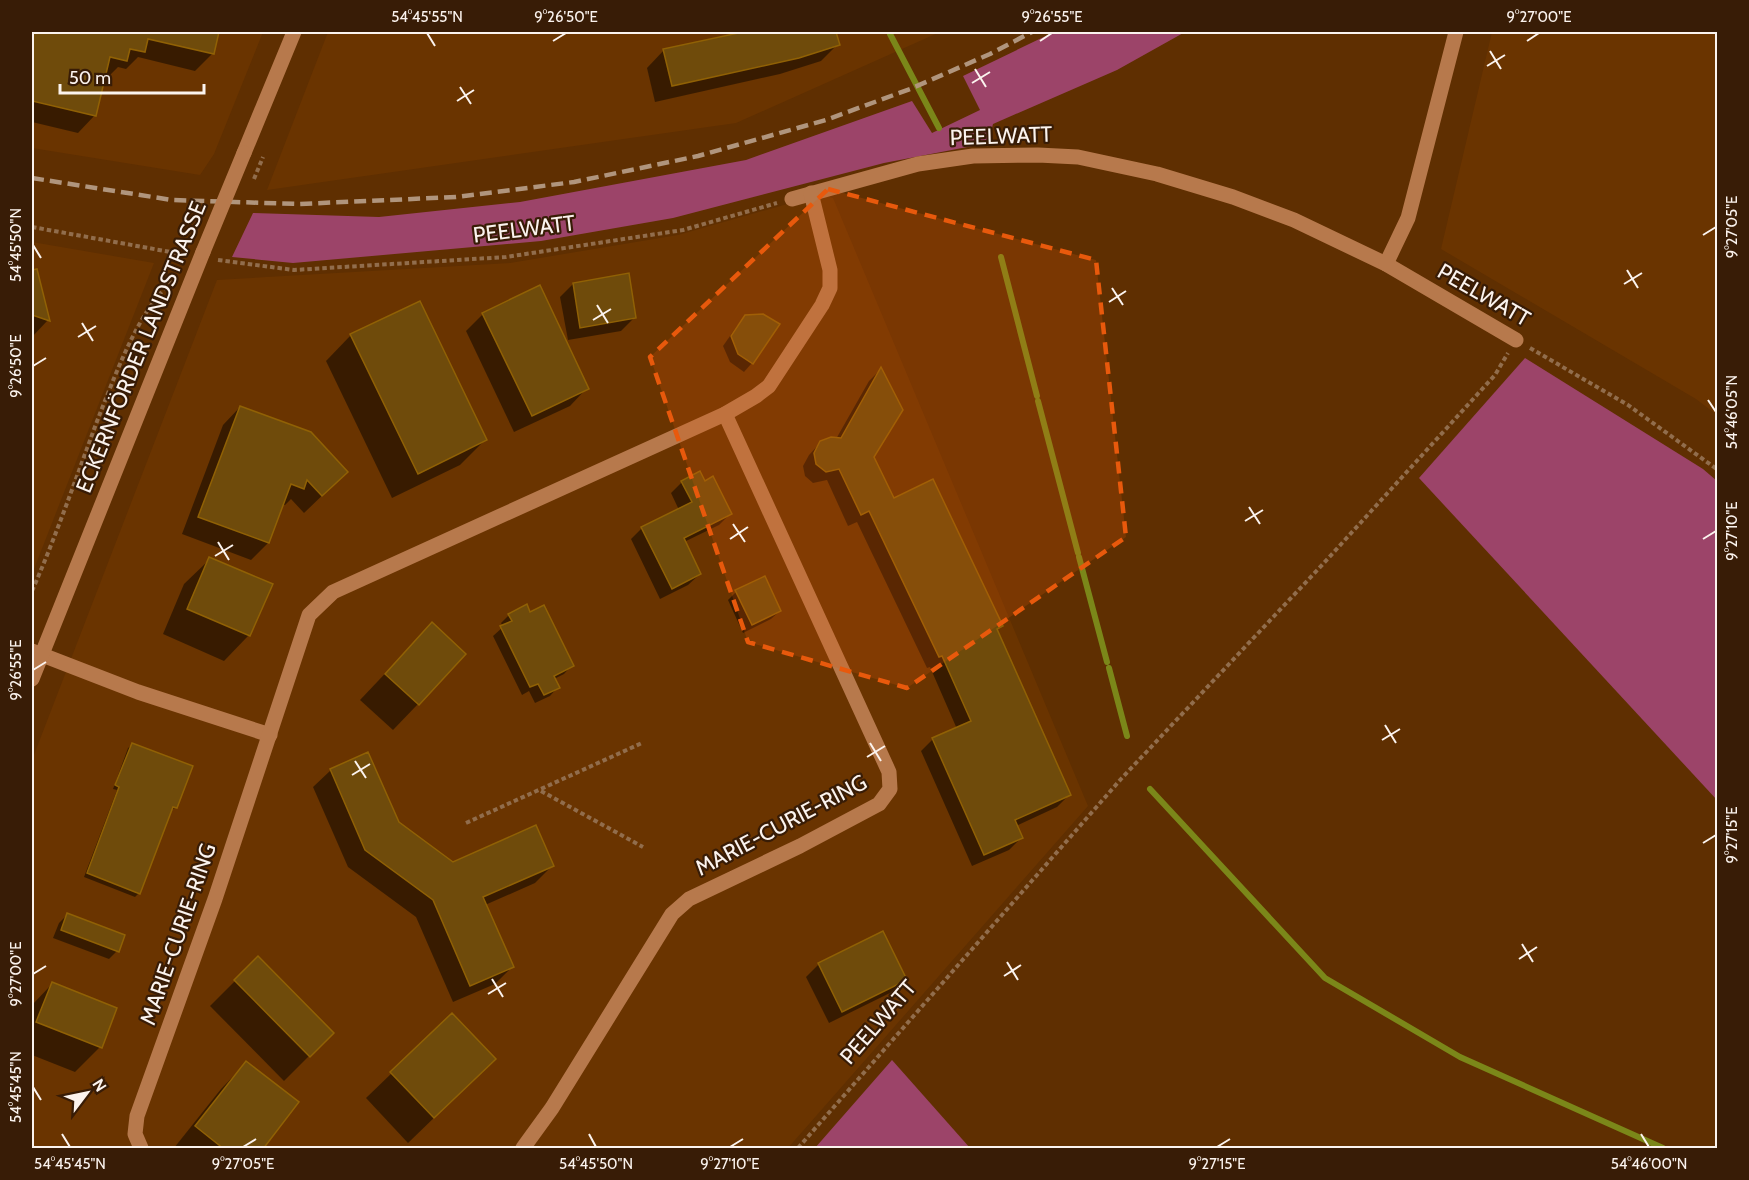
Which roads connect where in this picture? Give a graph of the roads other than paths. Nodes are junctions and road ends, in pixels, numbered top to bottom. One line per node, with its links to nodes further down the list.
1 (294, 32): 8 (street, ECKERNFÖRDER LANDSTRASSE, bridge)
2 (1456, 32): 5 (street)
3 (811, 193): 4 (street, PEELWATT); 5 (street, PEELWATT); 7 (street, MARIE-CURIE-RING)
4 (792, 199)
5 (1386, 264): 6 (street, PEELWATT)
6 (1513, 344)
7 (725, 414): 10 (street, MARIE-CURIE-RING); 12 (street, MARIE-CURIE-RING)
8 (36, 652): 9 (street, ECKERNFÖRDER LANDSTRASSE); 10 (street)
9 (32, 679)
10 (270, 735): 11 (street, MARIE-CURIE-RING)
11 (141, 1149)
12 (523, 1149)

